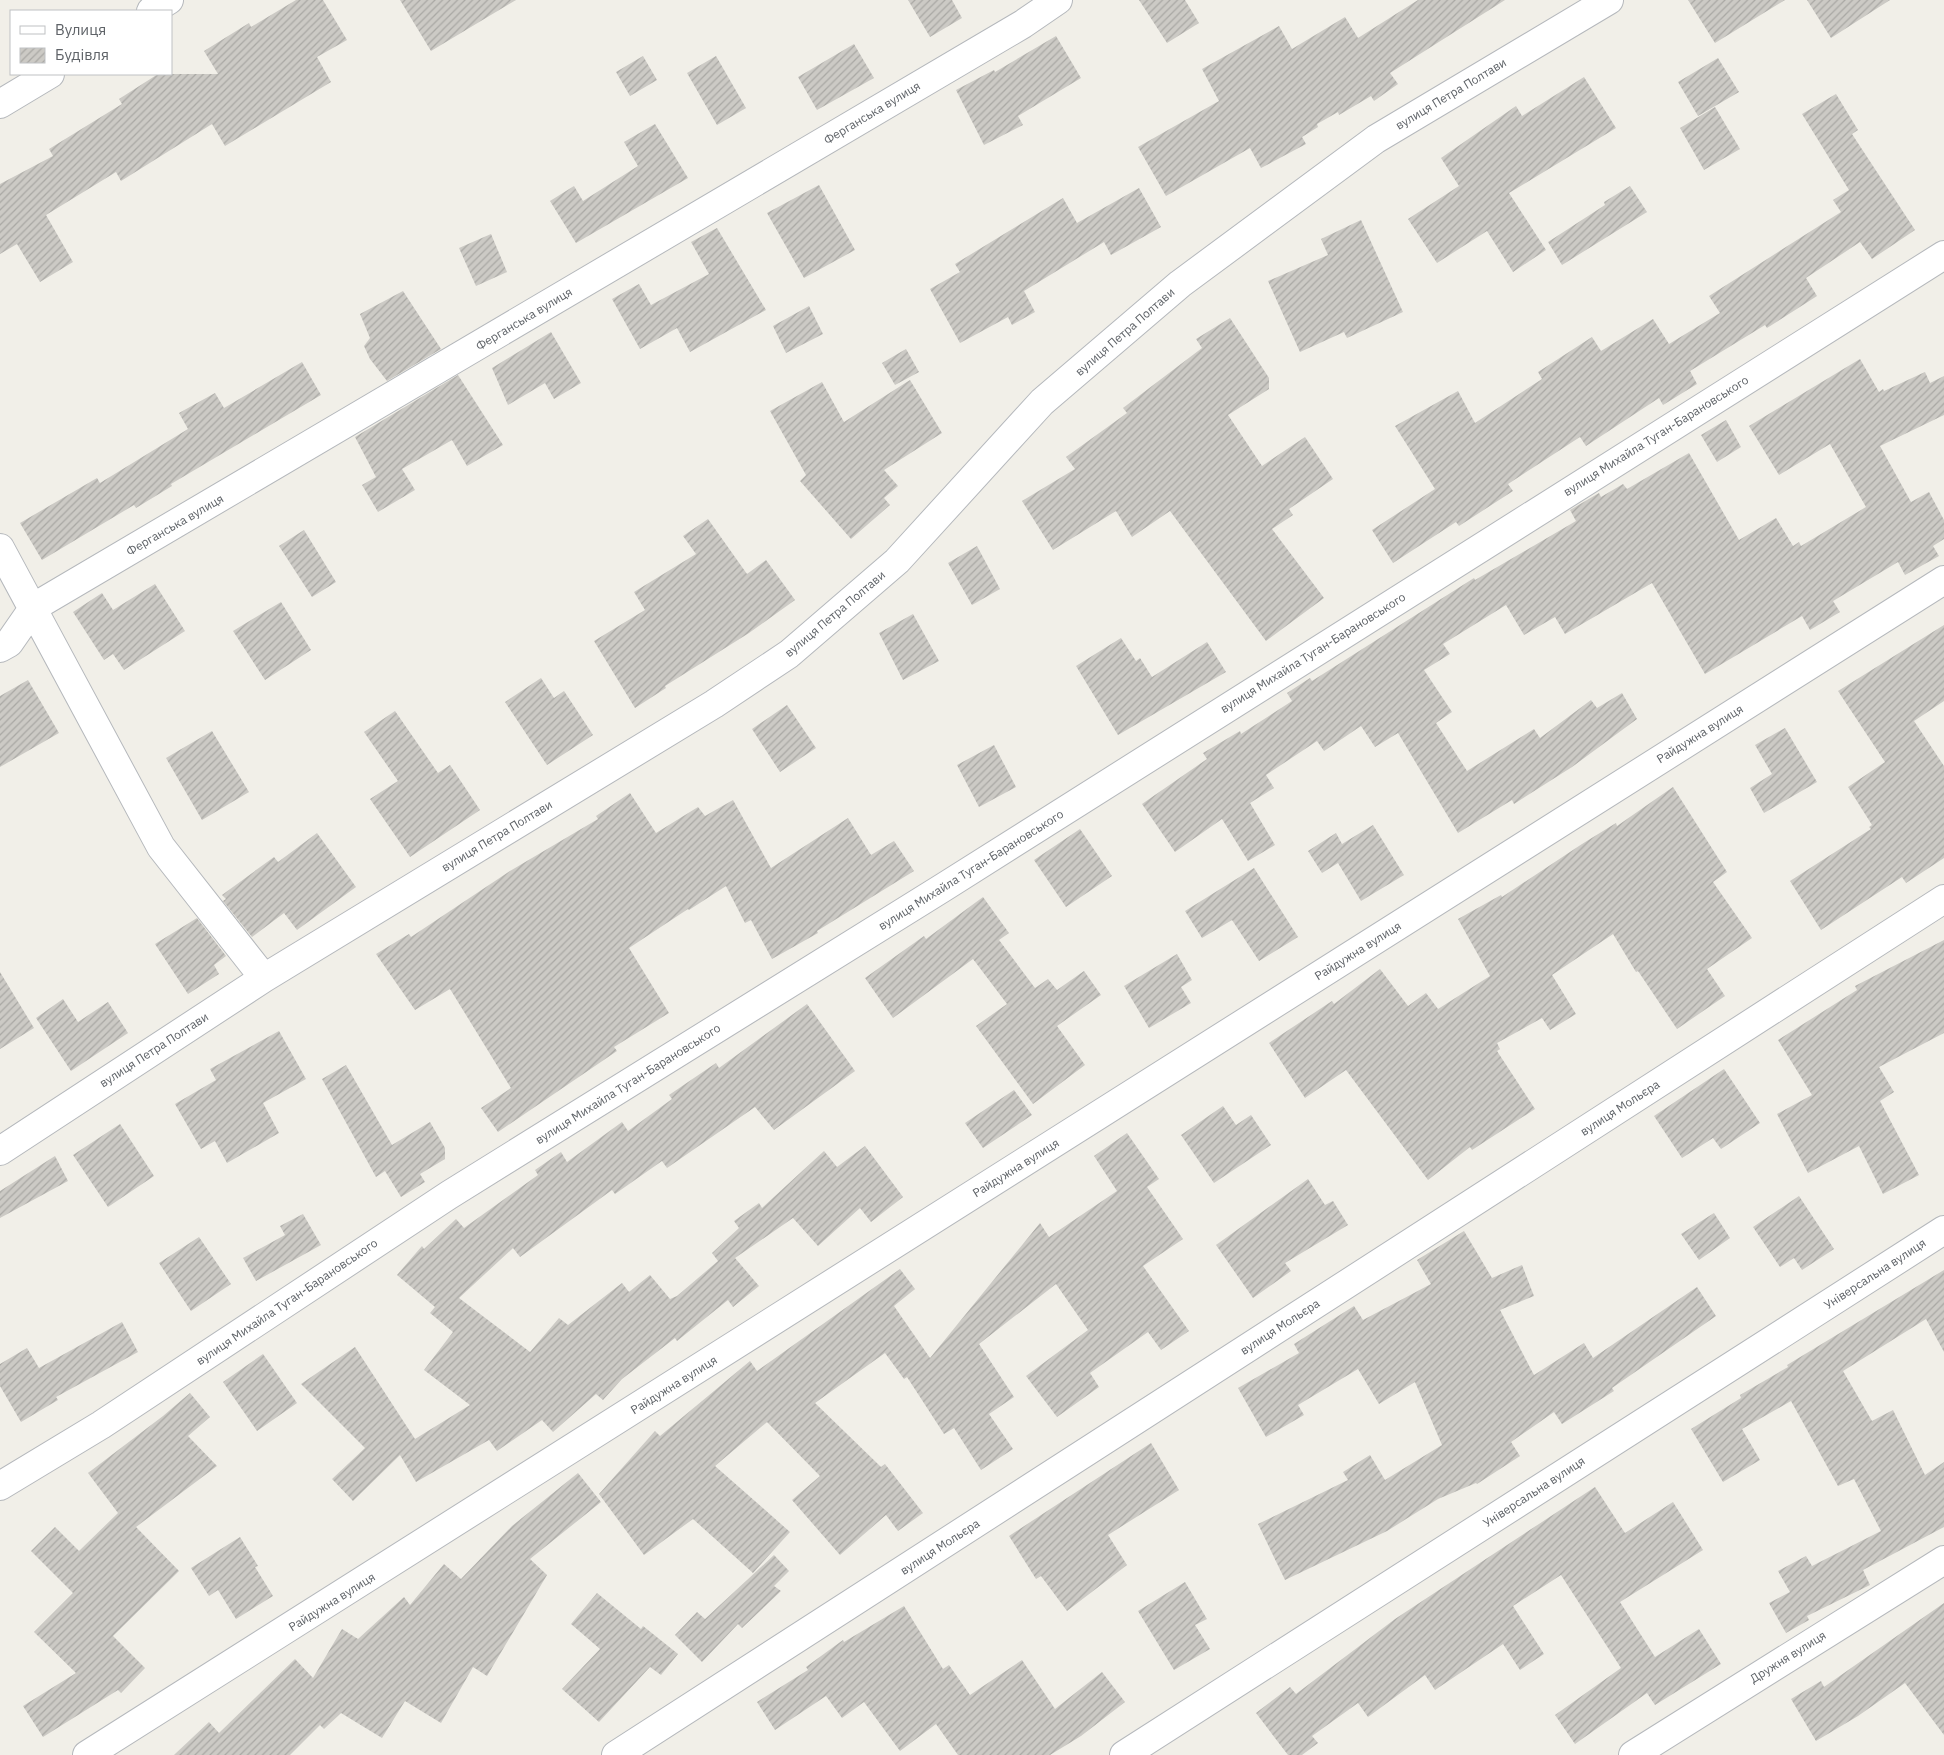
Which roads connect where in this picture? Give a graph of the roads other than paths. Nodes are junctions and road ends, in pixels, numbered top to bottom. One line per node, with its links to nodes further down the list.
1 (169, 0): 4 (street)
2 (1058, 0): 10 (street, Ферганська вулиця)
3 (1609, 0): 13 (street, вулиця Петра Полтави)
4 (153, 10)
5 (48, 75): 6 (street)
6 (0, 104)
7 (1944, 255): 16 (street, вулиця Михайла Туган-Барановського)
8 (0, 548): 10 (street)
9 (1944, 580): 18 (street, Райдужна вулиця)
10 (34, 607): 11 (street, Ферганська вулиця); 13 (street)
11 (0, 648)
12 (1944, 900): 19 (street, вулиця Мольєра)
13 (264, 978): 14 (street, вулиця Петра Полтави)
14 (0, 1151)
15 (1944, 1230): 20 (street, Універсальна вулиця)
16 (0, 1486)
17 (1944, 1560): 21 (street, Дружня вулиця)
18 (87, 1755)
19 (616, 1755)
20 (1124, 1755)
21 (1633, 1755)

